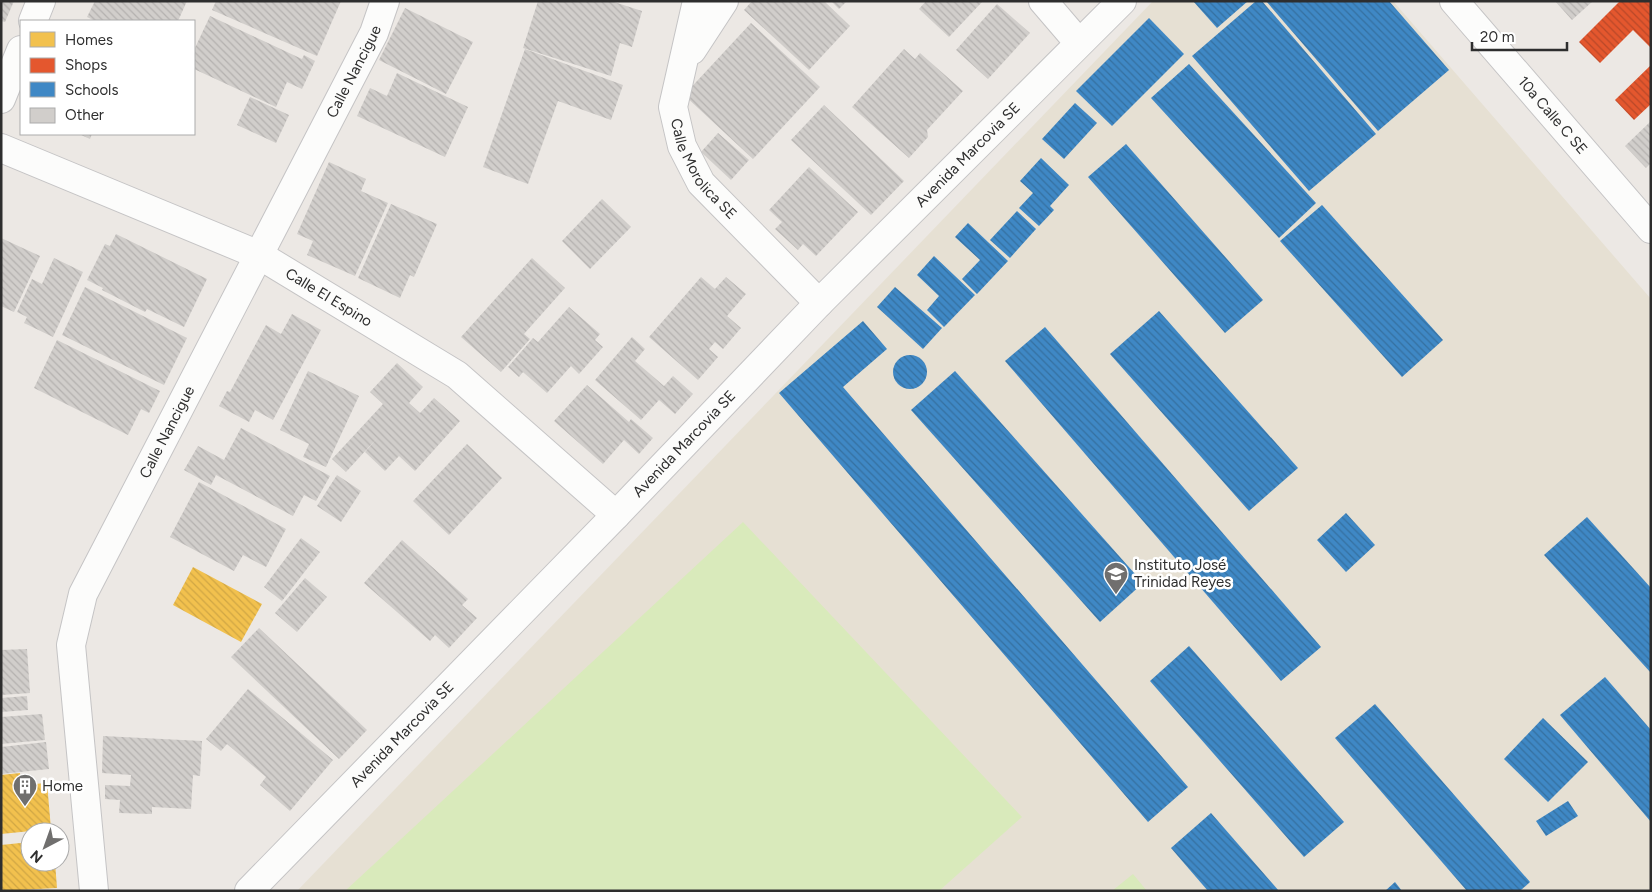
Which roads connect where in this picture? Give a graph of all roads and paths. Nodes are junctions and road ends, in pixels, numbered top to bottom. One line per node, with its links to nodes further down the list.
1 (41, 1): 8 (street)
2 (385, 1): 15 (street, Calle Nancigue)
3 (697, 1): 11 (street, Calle Morolica SE)
4 (724, 1): 11 (street)
5 (1043, 1): 9 (street)
6 (1122, 1): 9 (street, Avenida Marcovia SE)
7 (1454, 1): 14 (street, 10a Calle C SE)
8 (33, 20)
9 (1078, 43): 16 (street, Avenida Marcovia SE)
10 (20, 52): 12 (street)
11 (684, 61): 16 (street, Calle Morolica SE)
12 (1, 99)
13 (1, 148): 15 (street, Calle El Espino)
14 (1651, 230)
15 (259, 255): 17 (street, Calle El Espino); 18 (street, Calle Nancigue)
16 (819, 302): 17 (street, Avenida Marcovia SE)
17 (616, 515): 19 (street, Avenida Marcovia SE)
18 (94, 891)
19 (249, 891)

